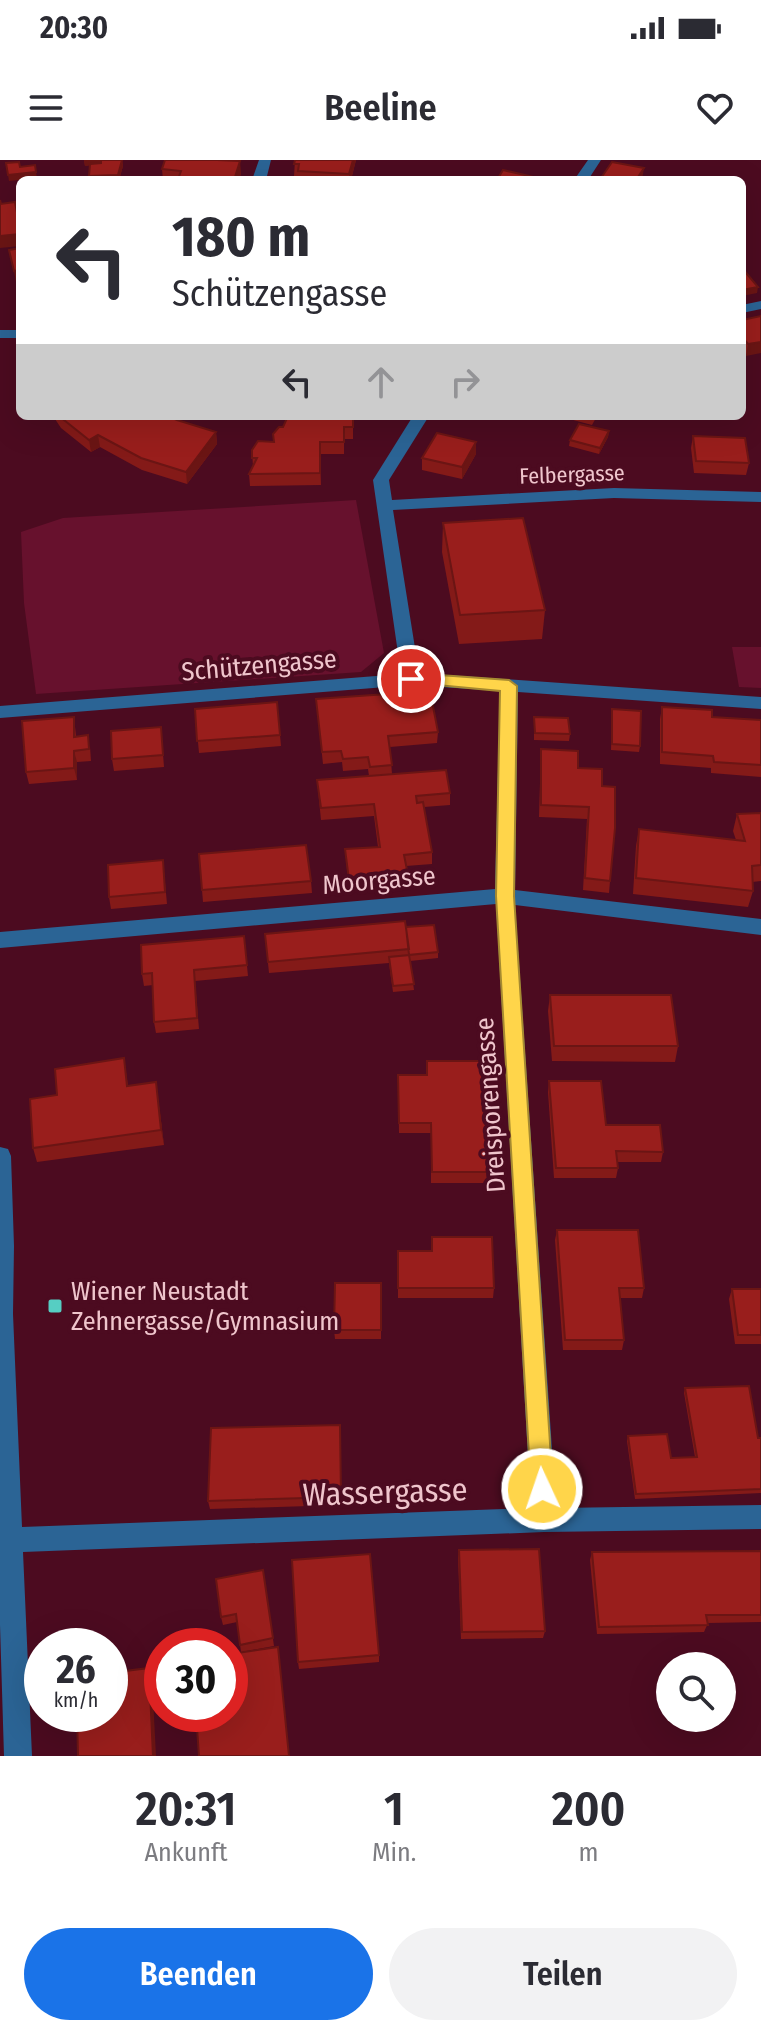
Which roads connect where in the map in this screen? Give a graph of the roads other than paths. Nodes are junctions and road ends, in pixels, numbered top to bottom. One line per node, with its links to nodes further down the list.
1 (418, 420): 3 (street)
2 (761, 497): 3 (street, Felbergasse)
3 (385, 505): 4 (street)
4 (411, 679): 5 (street, Schützengasse); 7 (street, Schützengasse)
5 (509, 686): 6 (street, Schützengasse); 8 (street, Dreisporengasse)
6 (761, 703)
7 (0, 712)
8 (505, 896): 9 (street, Moorgasse); 10 (street, Moorgasse); 14 (street, Dreisporengasse)
9 (761, 927)
10 (0, 940)
11 (0, 1156): 12 (street)
12 (2, 1246): 15 (street)
13 (761, 1517): 14 (street, Wassergasse)
14 (544, 1520): 15 (street, Wassergasse)
15 (11, 1540): 16 (street)
16 (18, 1756)

